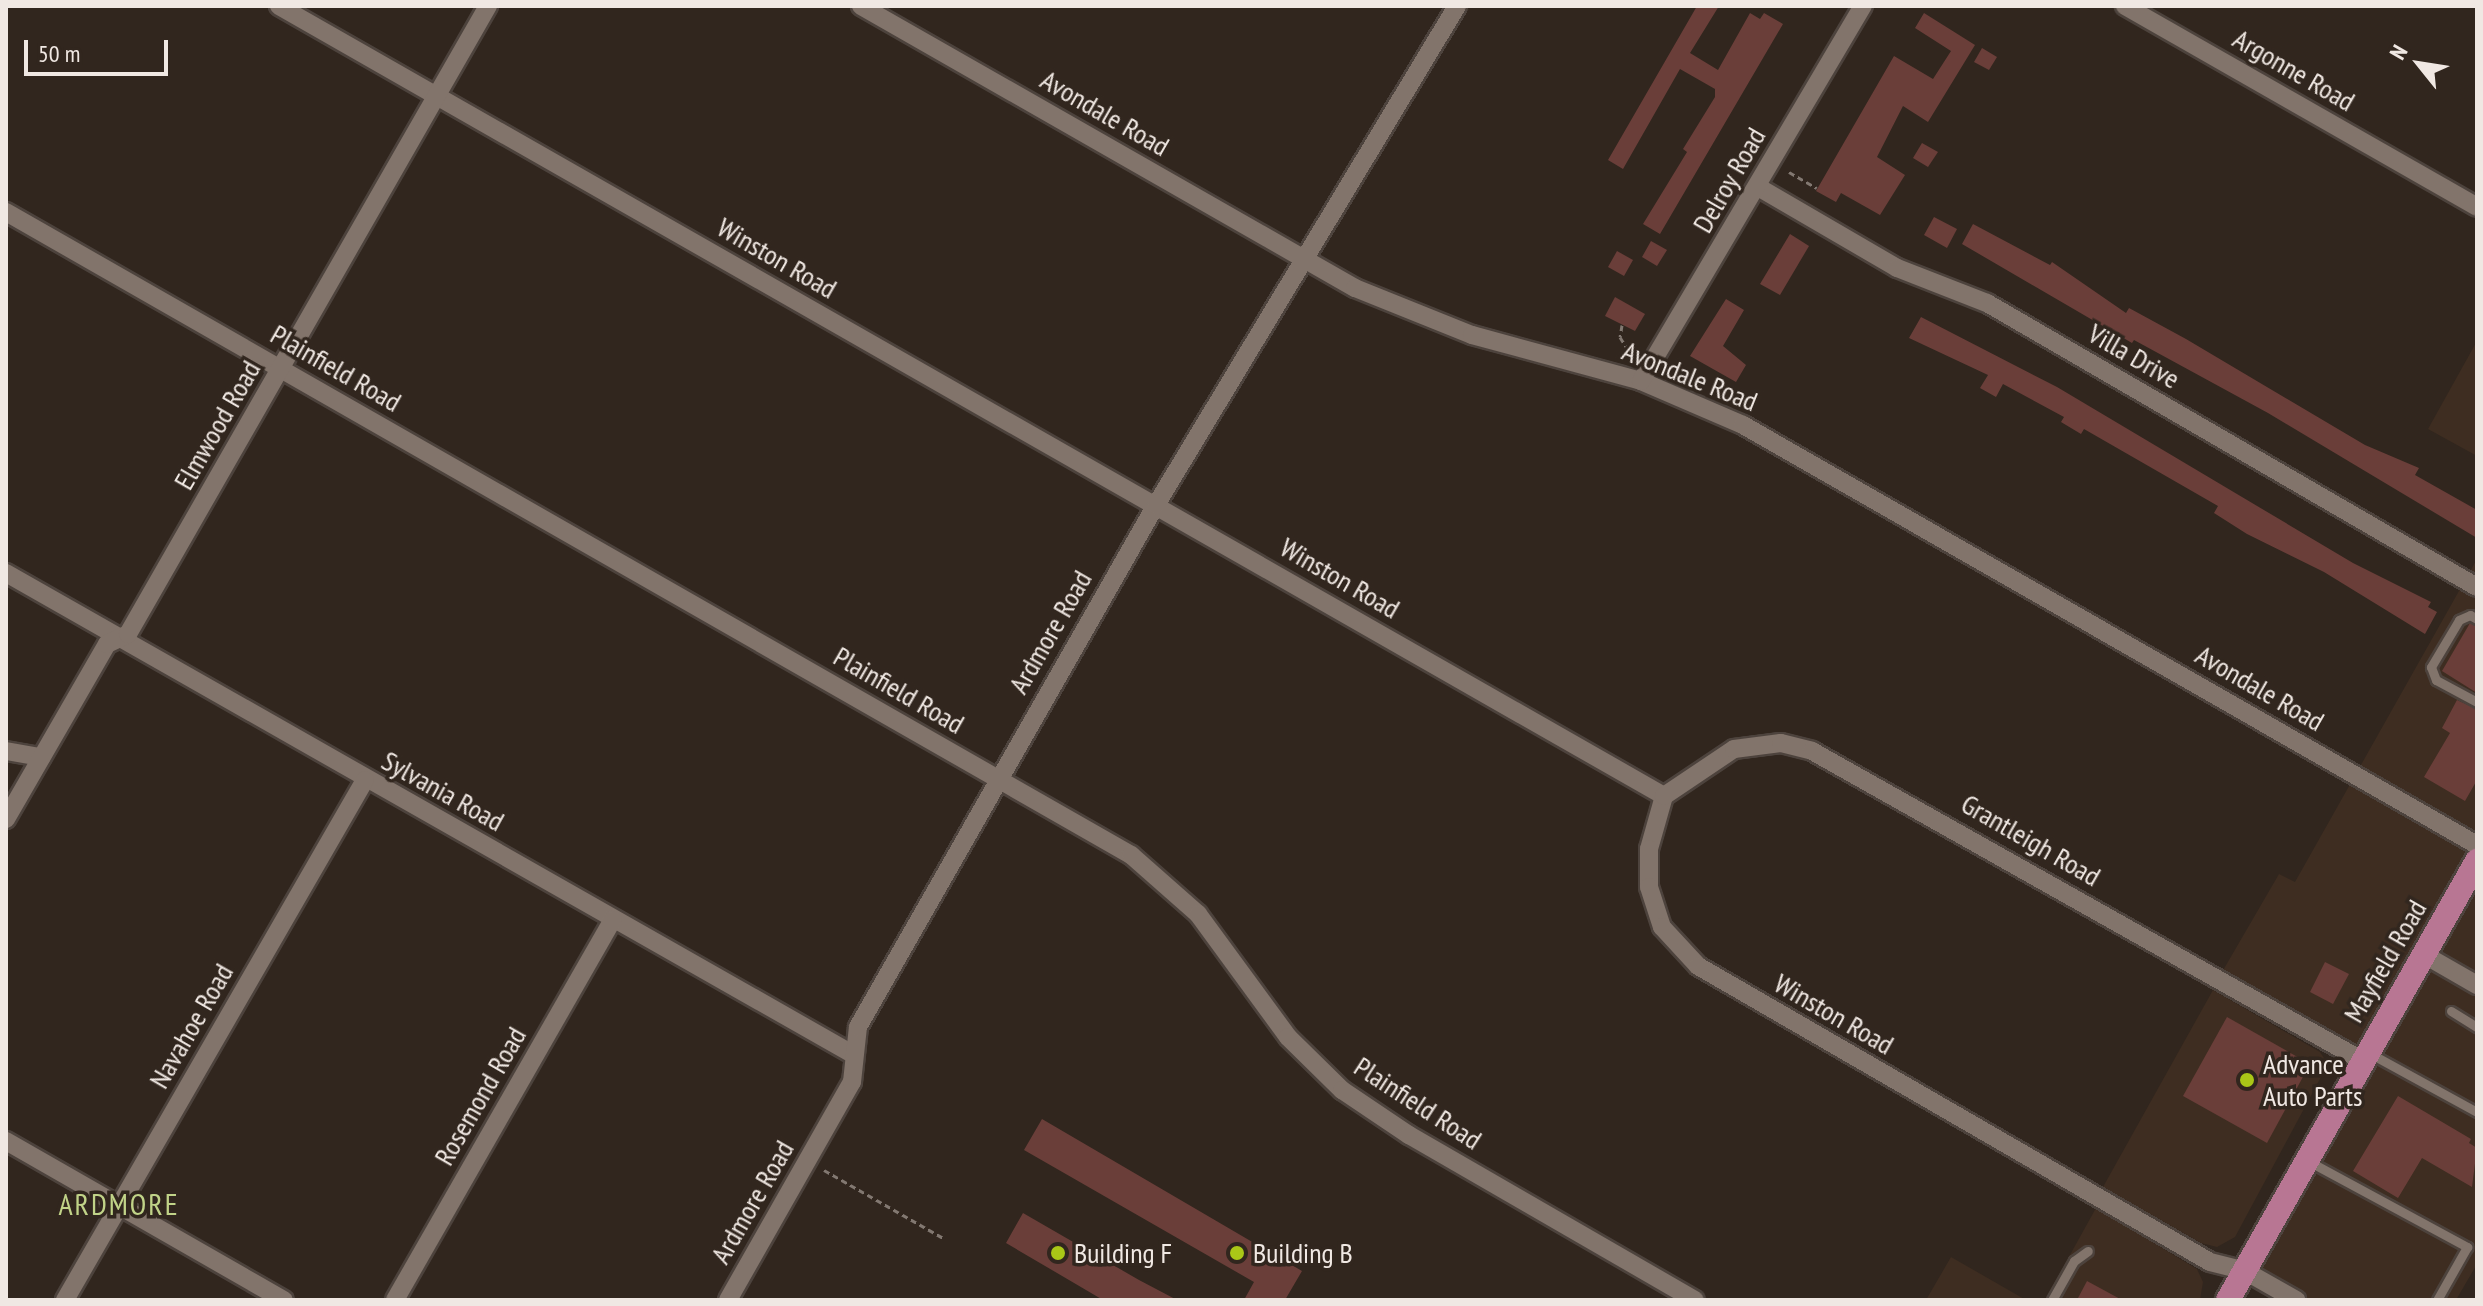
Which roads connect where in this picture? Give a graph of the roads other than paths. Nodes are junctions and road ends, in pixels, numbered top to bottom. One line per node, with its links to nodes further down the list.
1 (279, 6): 7 (street, Winston Road)
2 (488, 6): 7 (street, Elmwood Road)
3 (861, 6): 11 (street, Avondale Road)
4 (1457, 6): 11 (street, Ardmore Road)
5 (1863, 6): 8 (street, Delroy Road)
6 (2125, 6): 9 (street, Argonne Road)
7 (436, 96): 12 (street, Elmwood Road); 14 (street, Winston Road)
8 (1758, 187): 13 (street, Delroy Road); 16 (street, Villa Drive)
9 (2477, 207)
10 (6, 212): 12 (street, Plainfield Road)
11 (1303, 258): 13 (street, Avondale Road); 14 (street, Ardmore Road)
12 (281, 369): 18 (street, Elmwood Road); 22 (street, Plainfield Road)
13 (1641, 381): 26 (street, Avondale Road)
14 (1156, 505): 22 (street, Ardmore Road); 24 (street, Winston Road)
15 (6, 573): 18 (street, Sylvania Road)
16 (2477, 587)
17 (2477, 619): 19 (lane)
18 (120, 639): 21 (street, Elmwood Road); 23 (street, Sylvania Road)
19 (2477, 702)
20 (6, 751): 21 (street)
21 (41, 757): 25 (street, Elmwood Road)
22 (998, 779): 33 (street, Ardmore Road); 45 (street, Plainfield Road)
23 (365, 780): 28 (street, Sylvania Road); 38 (street, Navahoe Road)
24 (1664, 796): 34 (street, Grantleigh Road); 40 (street, Winston Road)
25 (6, 819)
26 (2477, 845)
27 (2477, 861): 29 (main road, Mayfield Road)
28 (613, 920): 33 (street, Sylvania Road); 43 (street, Rosemond Road)
29 (2423, 954): 30 (street); 34 (main road, Mayfield Road)
30 (2477, 985)
31 (2451, 1011): 32 (lane)
32 (2477, 1027)
33 (854, 1055): 44 (street, Ardmore Road)
34 (2365, 1057): 35 (lane); 37 (main road, Mayfield Road)
35 (2477, 1112)
36 (6, 1141): 38 (street)
37 (2307, 1160): 40 (main road, Mayfield Road); 49 (lane)
38 (119, 1205): 41 (street, Navahoe Road); 42 (street)
39 (2088, 1251): 46 (lane)
40 (2245, 1271): 47 (main road, Mayfield Road); 48 (street, Winston Road)
41 (65, 1300)
42 (284, 1300)
43 (395, 1300)
44 (728, 1300)
45 (1695, 1300)
46 (2052, 1300)
47 (2228, 1300)
48 (2296, 1300)
49 (2437, 1300)

